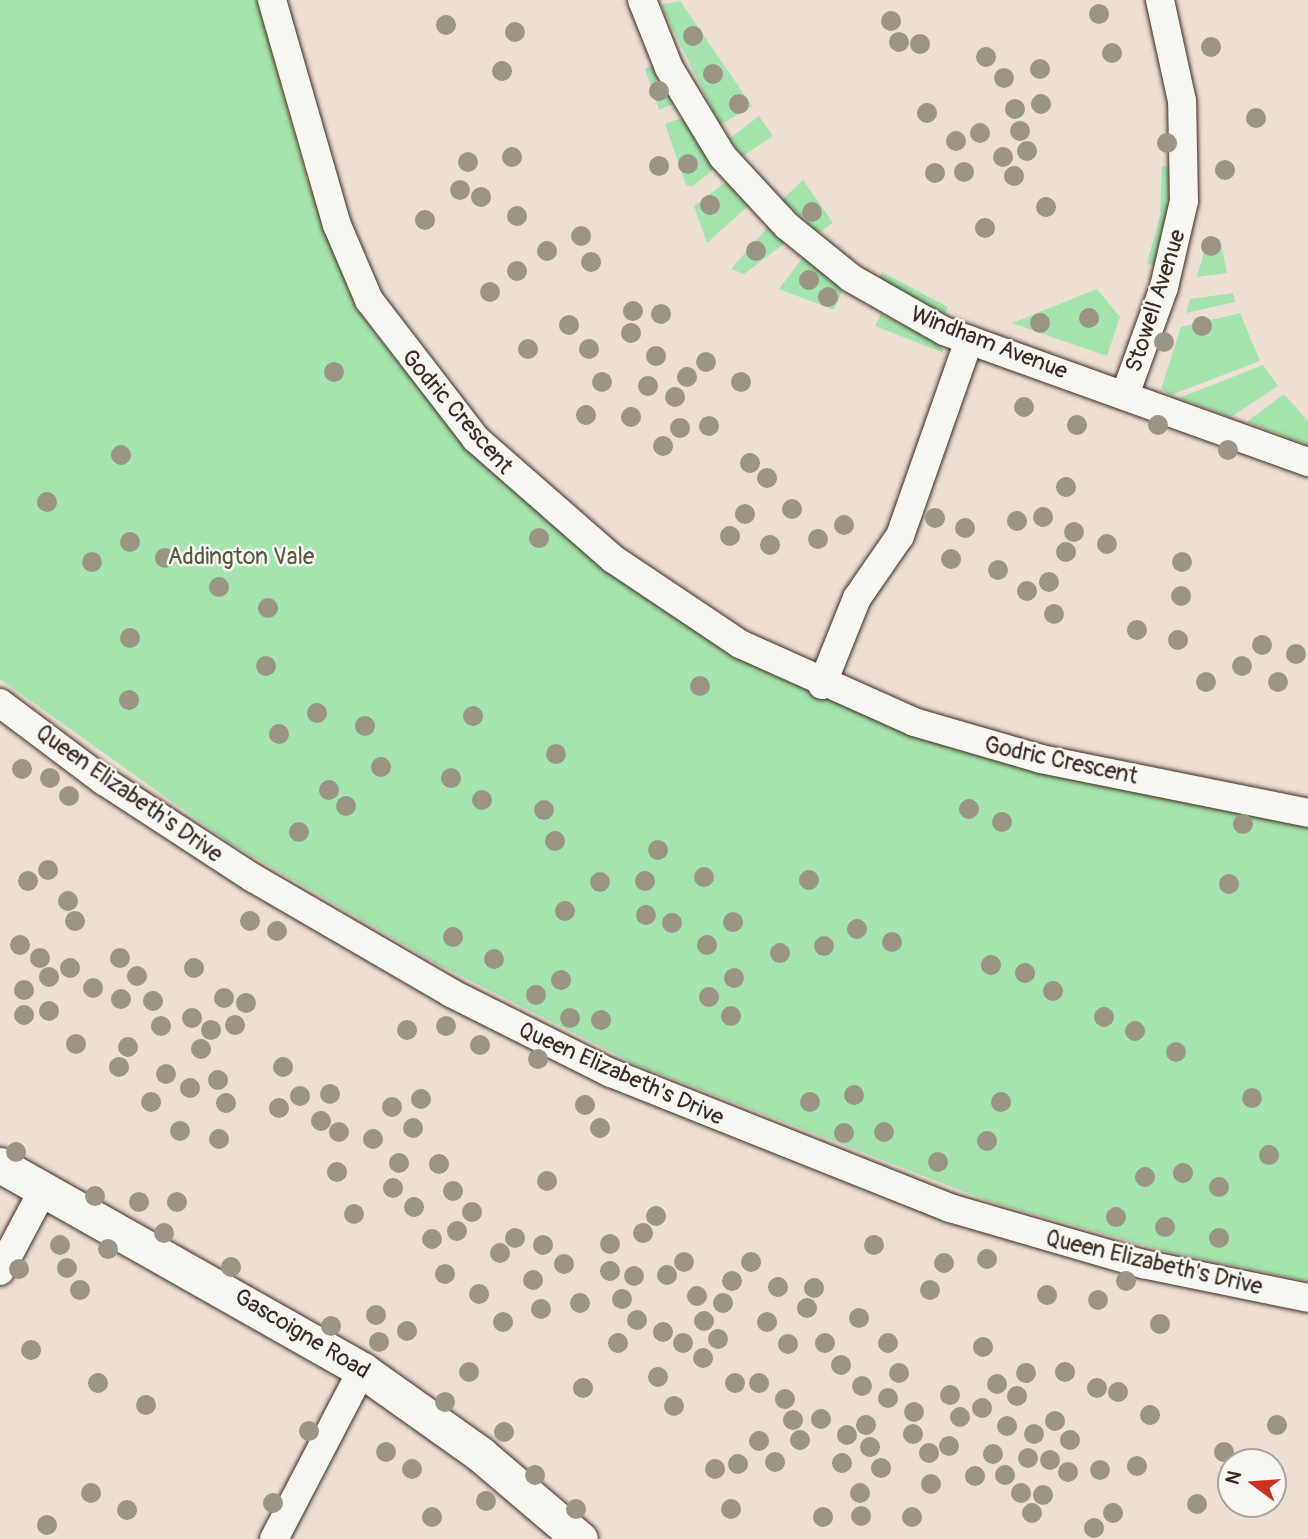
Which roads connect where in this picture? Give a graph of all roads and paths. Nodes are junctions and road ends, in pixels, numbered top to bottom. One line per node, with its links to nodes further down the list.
1 (272, 0): 7 (street, Godric Crescent)
2 (642, 0): 4 (street, Windham Avenue)
3 (1160, 0): 5 (street, Stowell Avenue)
4 (969, 340): 5 (street, Windham Avenue); 7 (street)
5 (1125, 395): 6 (street, Windham Avenue)
6 (1308, 462)
7 (822, 685): 9 (street, Godric Crescent)
8 (0, 703): 13 (street, Queen Elizabeth's Drive)
9 (1308, 813)
10 (0, 1165): 11 (street, Gascoigne Road)
11 (43, 1190): 12 (street); 14 (street, Gascoigne Road)
12 (0, 1271)
13 (1308, 1298)
14 (362, 1370): 15 (street); 16 (street, Gascoigne Road)
15 (274, 1539)
16 (579, 1539)

